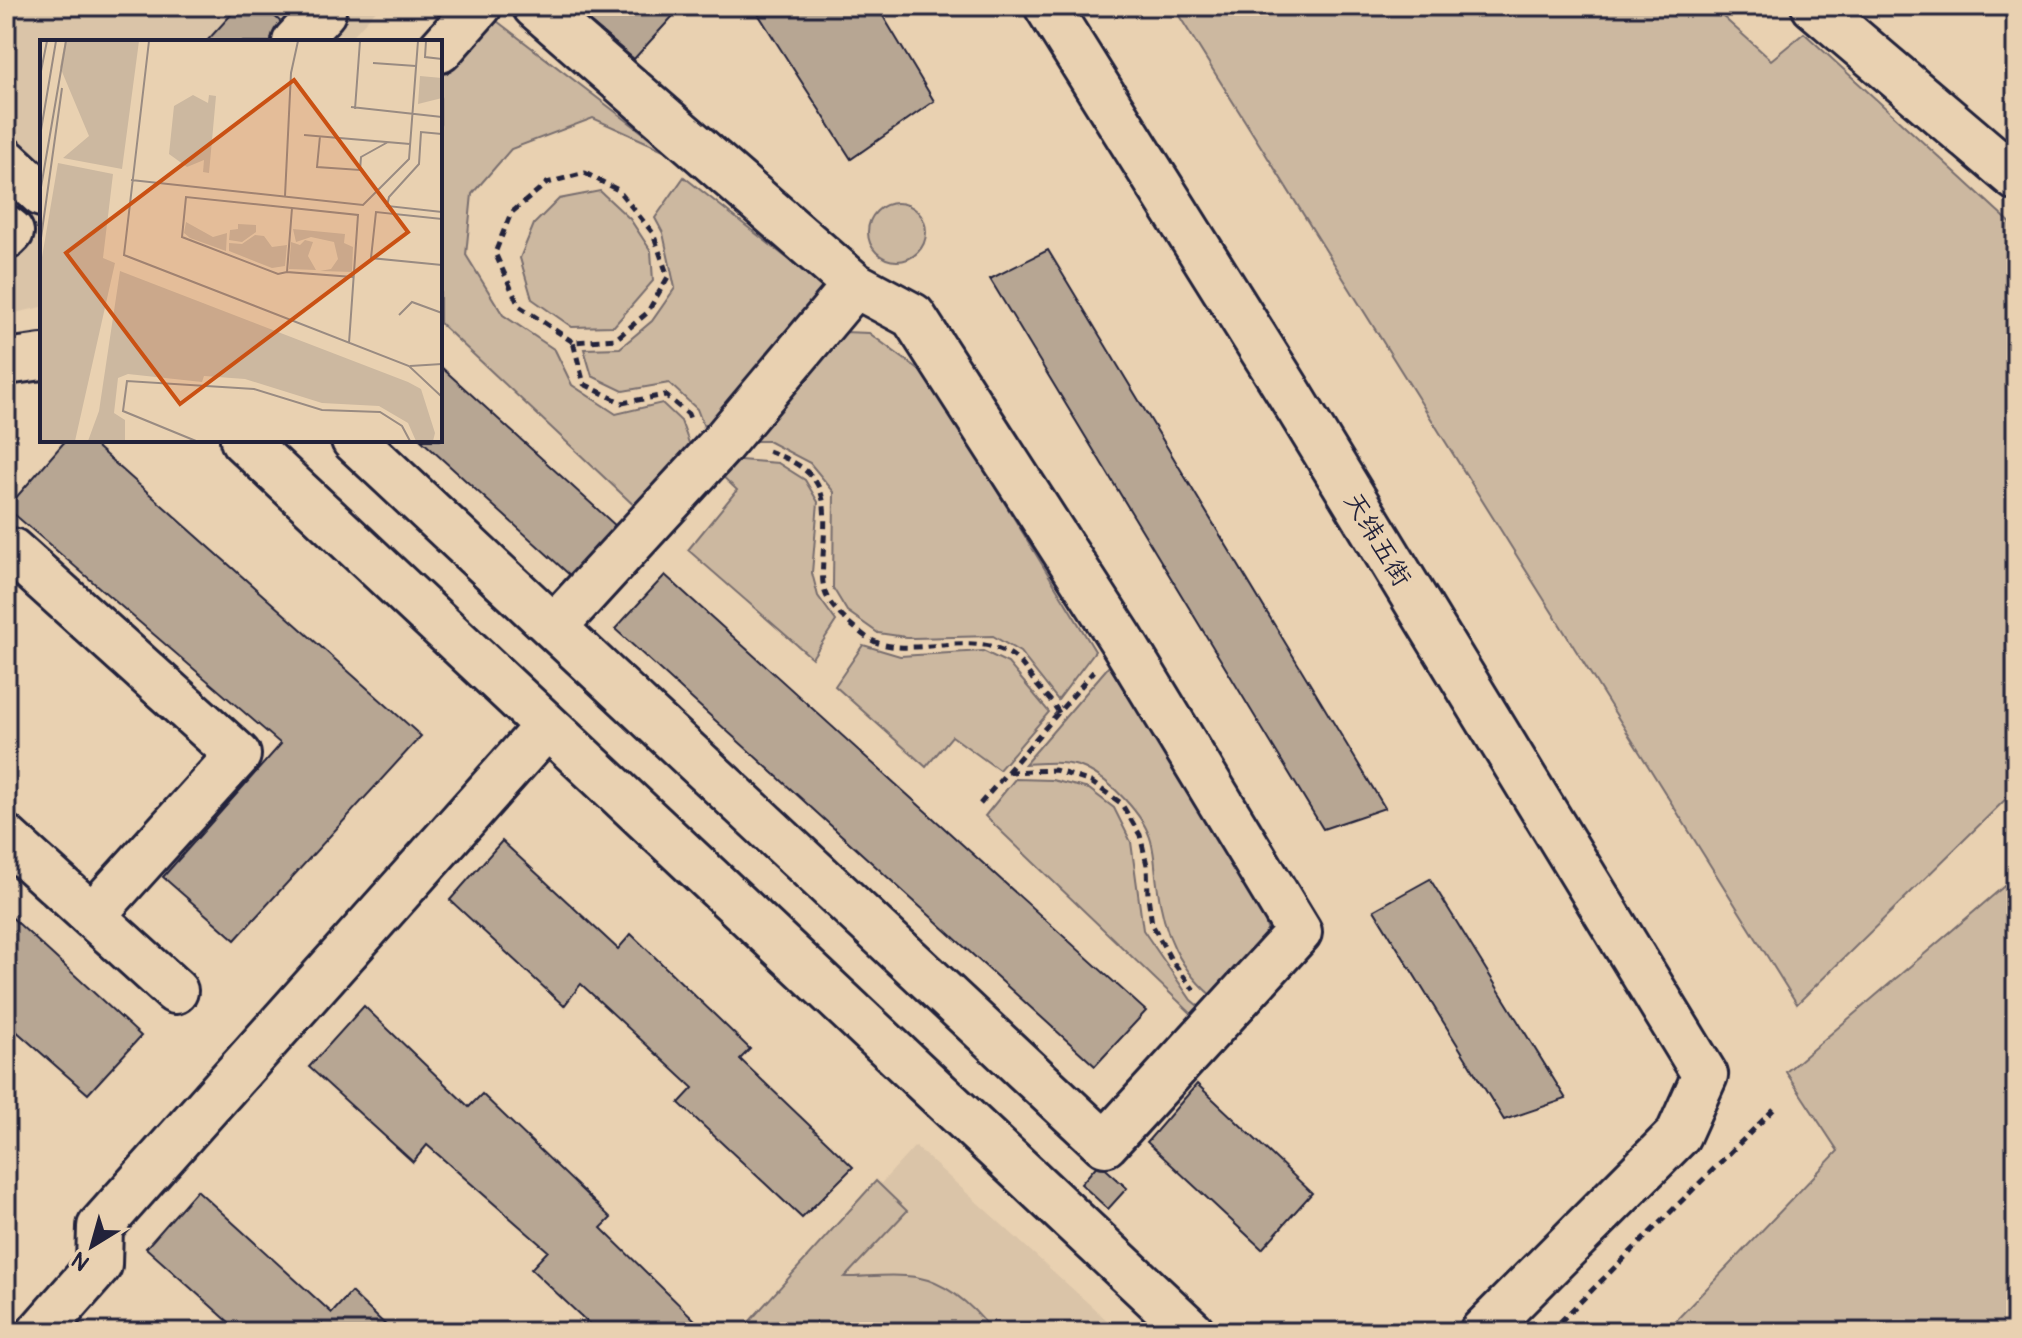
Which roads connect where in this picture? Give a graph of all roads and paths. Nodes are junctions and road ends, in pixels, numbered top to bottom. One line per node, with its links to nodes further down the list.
1 (317, 6): 6 (street)
2 (479, 6): 7 (street)
3 (535, 6): 13 (street)
4 (1047, 6): 34 (street, 天纬五街)
5 (1814, 6): 9 (street)
6 (297, 40)
7 (442, 48)
8 (6, 161): 10 (street)
9 (2016, 178)
10 (40, 192)
11 (6, 228): 12 (street)
12 (6, 237)
13 (855, 285): 19 (street); 22 (street)
14 (573, 342): 14 (path); 19 (path)
15 (40, 357): 16 (street)
16 (6, 362)
17 (245, 442): 24 (street)
18 (356, 442): 21 (street)
19 (712, 454): 21 (street); 23 (path)
20 (6, 557): 28 (street)
21 (555, 626): 30 (street)
22 (1121, 639): 23 (path); 30 (street)
23 (1059, 713): 25 (path)
24 (547, 726): 32 (street); 33 (street)
25 (1008, 772): 26 (path); 30 (path)
26 (980, 804)
27 (6, 838): 28 (street)
28 (92, 916): 29 (street)
29 (175, 991)
30 (1223, 1015)
31 (1775, 1108): 35 (path)
32 (40, 1332)
33 (1192, 1332)
34 (1482, 1332)
35 (1550, 1332)

